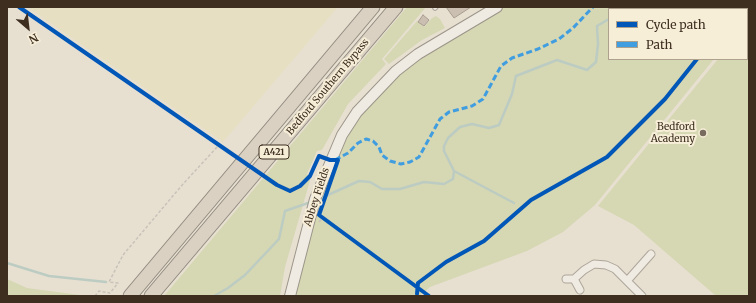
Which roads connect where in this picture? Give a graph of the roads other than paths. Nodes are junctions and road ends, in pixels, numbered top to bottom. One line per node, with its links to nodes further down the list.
1 (373, 7): 10 (highway, Bedford Southern Bypass / A421)
2 (396, 7): 11 (highway, Bedford Southern Bypass / A421)
3 (497, 7): 12 (street, Abbey Fields)
4 (651, 254): 7 (street)
5 (566, 278): 6 (street)
6 (574, 279): 7 (street); 8 (street)
7 (627, 281): 9 (street)
8 (580, 290)
9 (640, 295)
10 (130, 296)
11 (151, 296)
12 (290, 296)

